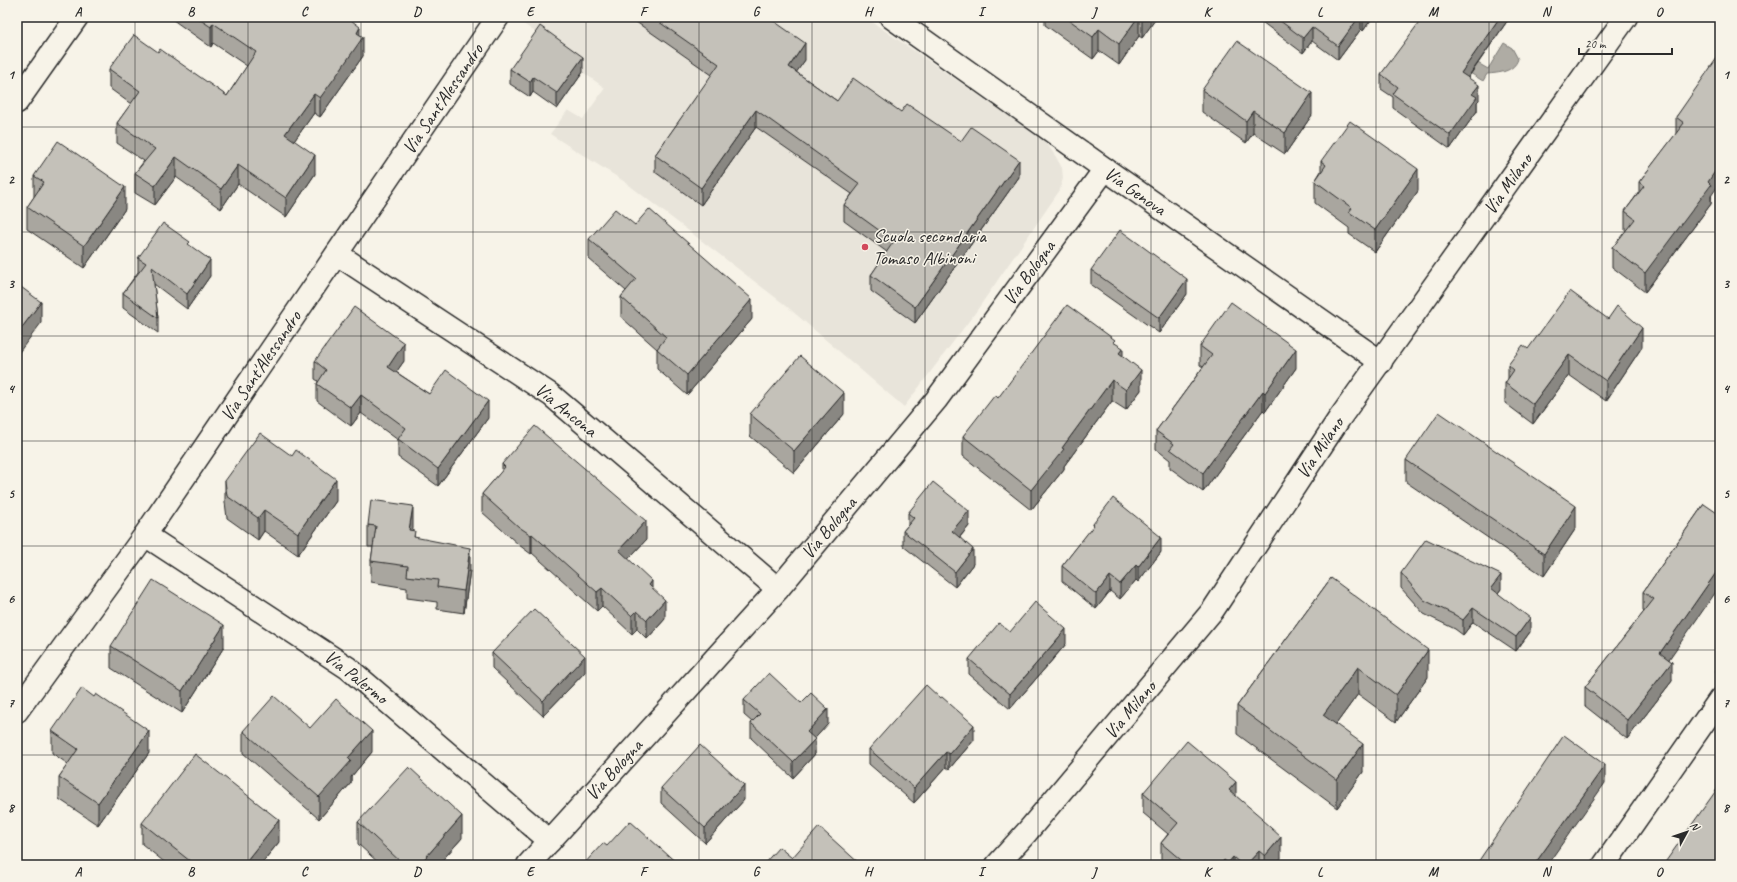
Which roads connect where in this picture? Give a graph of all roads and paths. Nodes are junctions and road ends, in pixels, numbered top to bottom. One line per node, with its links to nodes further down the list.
1 (77, 17): 5 (street)
2 (498, 17): 7 (street, Via Sant'Alessandro)
3 (891, 17): 6 (street, Via Genova)
4 (1626, 17): 8 (street, Via Milano)
5 (17, 102)
6 (1105, 169): 8 (street, Via Genova); 10 (street, Via Bologna)
7 (337, 254): 9 (street, Via Sant'Alessandro); 10 (street, Via Ancona)
8 (1381, 362): 15 (street, Via Milano)
9 (145, 535): 12 (street, Via Sant'Alessandro); 13 (street, Via Palermo)
10 (778, 589): 13 (street, Via Bologna)
11 (1720, 699): 16 (street)
12 (17, 712)
13 (550, 841): 14 (street, Via Bologna)
14 (528, 865)
15 (997, 865)
16 (1604, 865)

